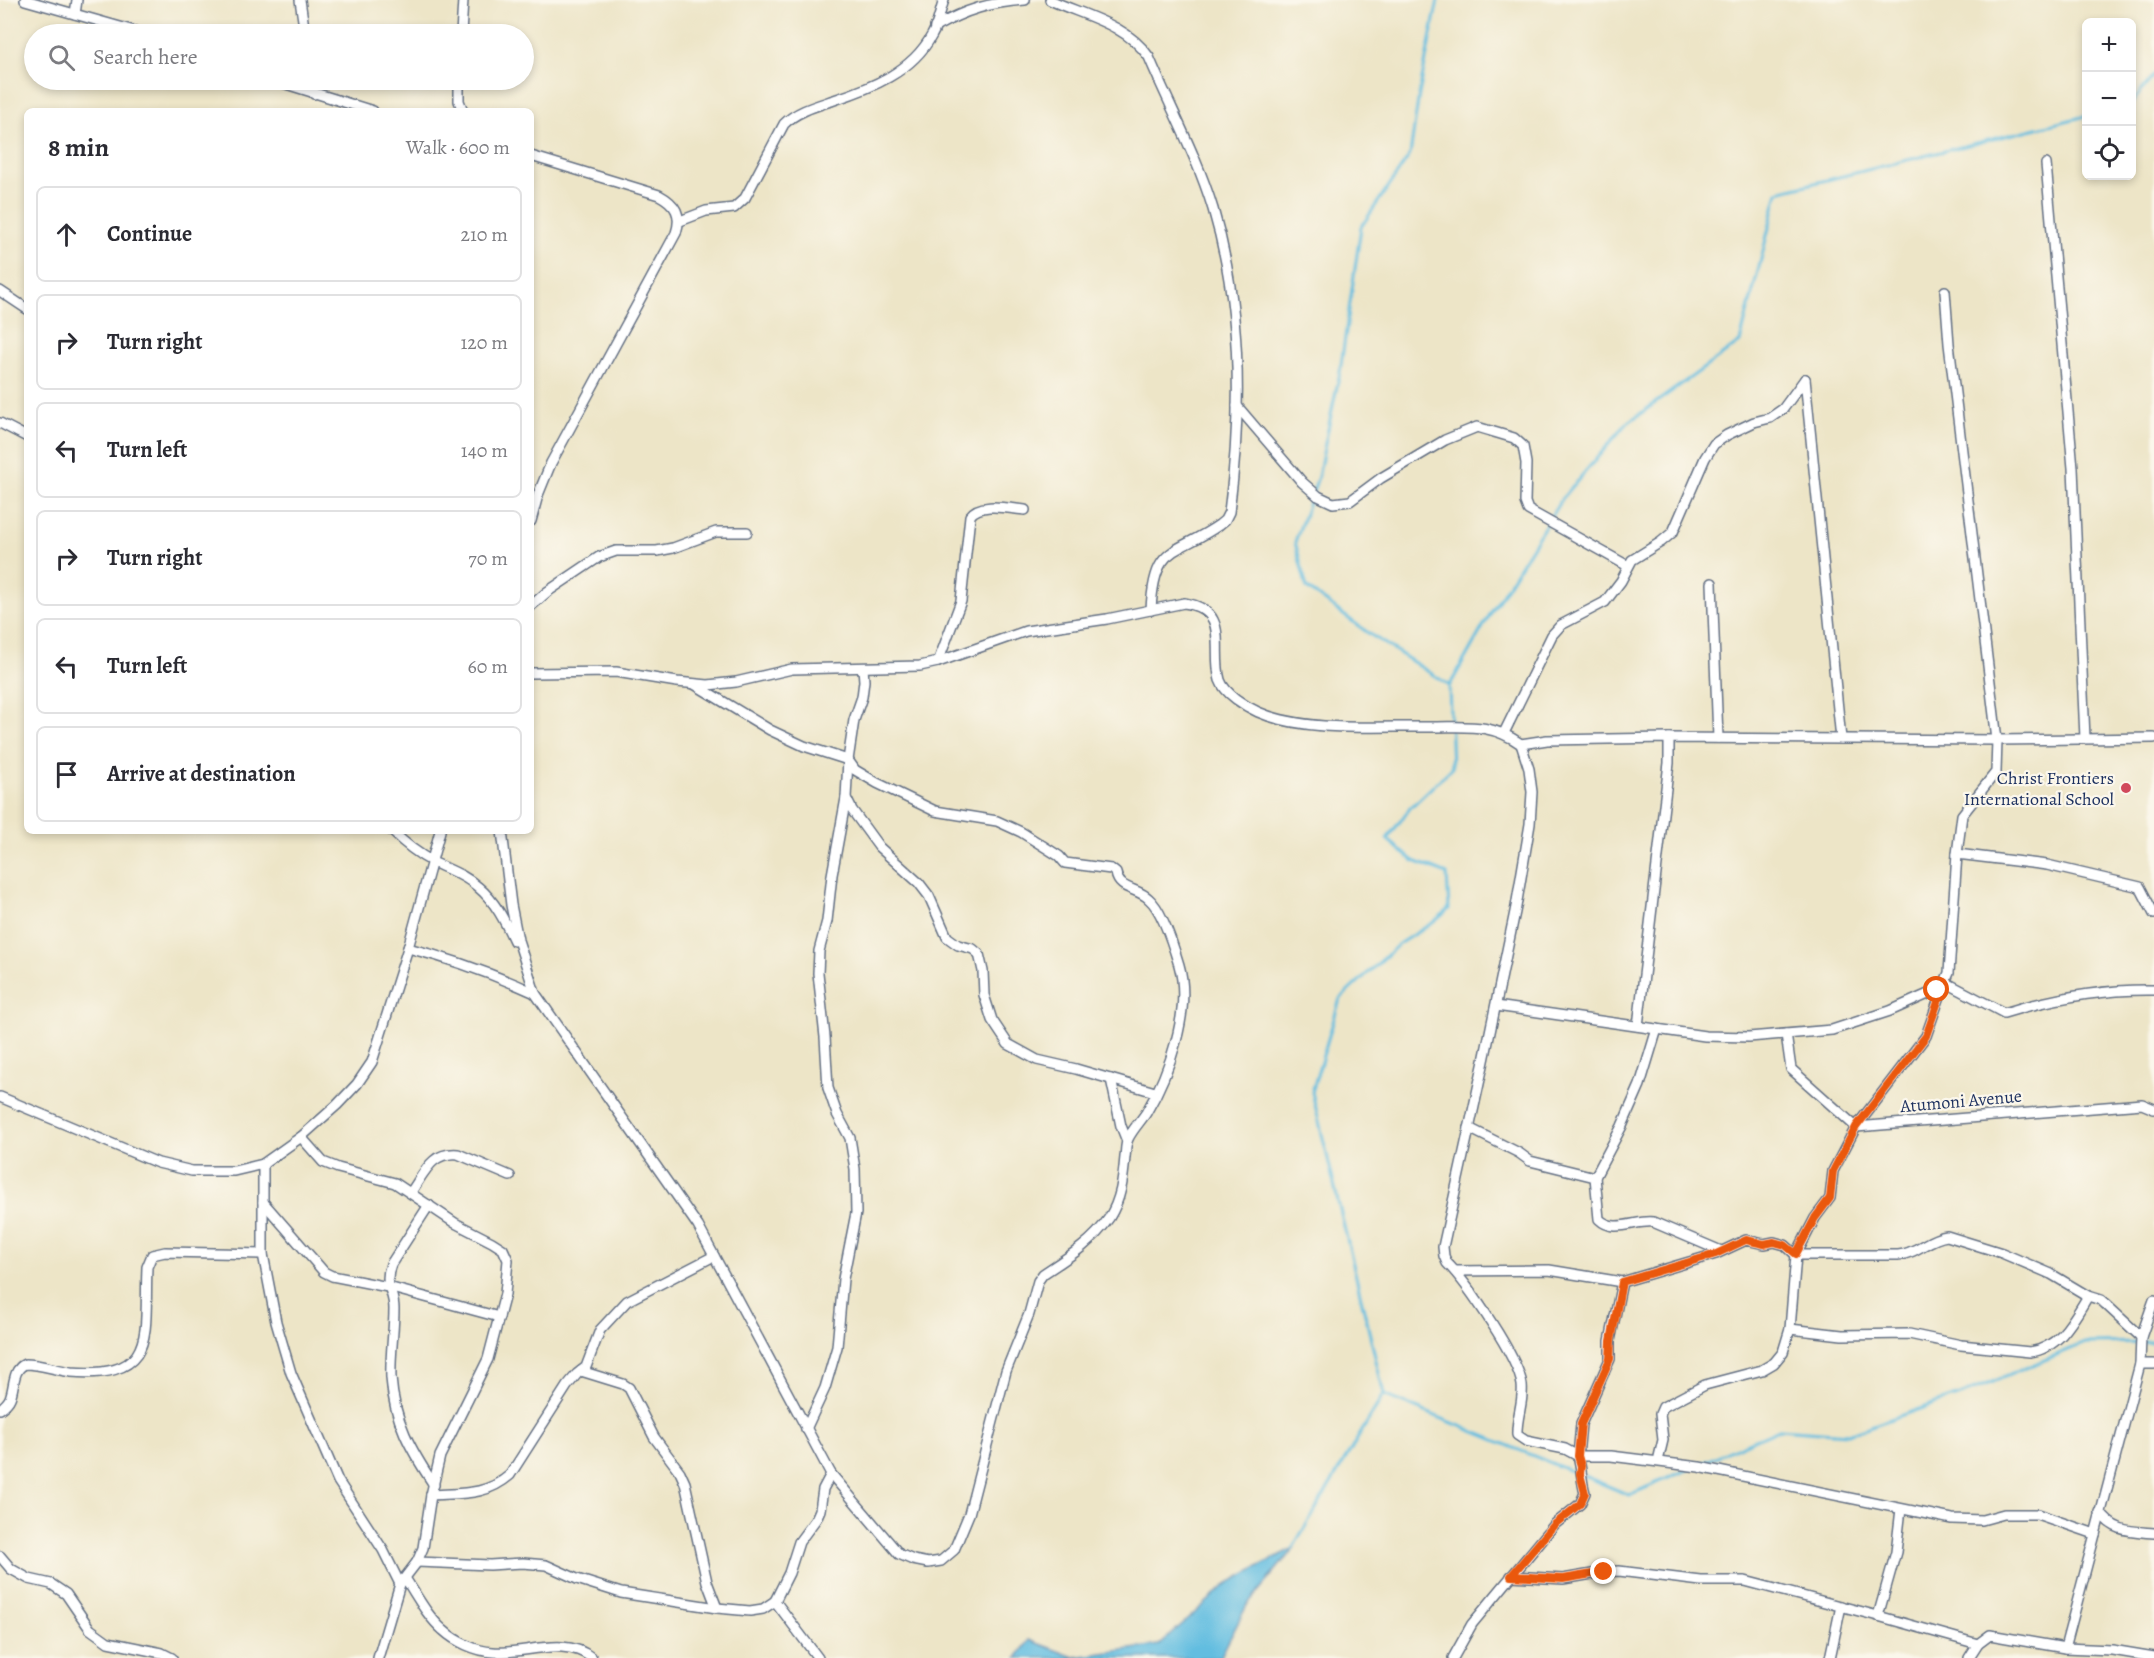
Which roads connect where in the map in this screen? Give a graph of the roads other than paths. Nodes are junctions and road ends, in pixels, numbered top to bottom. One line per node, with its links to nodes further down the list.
1 (25, 0): 8 (street)
2 (77, 0): 8 (street)
3 (300, 0): 10 (street)
4 (463, 0): 11 (street)
5 (944, 0): 12 (street)
6 (1025, 0): 12 (street)
7 (1050, 0): 25 (street)
8 (75, 14): 9 (street)
9 (110, 24)
10 (304, 24)
11 (462, 24)
12 (935, 27): 21 (street)
13 (303, 90): 16 (street)
14 (314, 90): 16 (street)
15 (459, 90): 18 (street)
16 (315, 94): 17 (street)
17 (363, 108)
18 (461, 108)
19 (534, 157): 21 (street)
20 (2046, 164): 42 (street)
21 (680, 221): 28 (street)
22 (0, 291): 24 (street)
23 (1946, 291): 45 (street)
24 (24, 307)
25 (1237, 406): 31 (street); 34 (street)
26 (0, 423): 27 (street)
27 (24, 435)
28 (534, 510)
29 (1025, 510): 35 (street)
30 (747, 532): 33 (street)
31 (1628, 566): 39 (street); 44 (street)
32 (1712, 584): 41 (street)
33 (534, 603)
34 (1150, 610): 35 (street); 39 (street)
35 (938, 662): 36 (street)
36 (863, 668): 38 (street); 47 (street)
37 (534, 672): 38 (street)
38 (694, 684): 47 (street)
39 (1504, 733): 46 (street)
40 (1669, 738): 41 (street); 46 (street); 61 (street)
41 (1718, 738): 44 (street)
42 (2085, 738): 43 (street); 45 (street)
43 (2154, 738)
44 (1841, 739): 45 (street)
45 (1997, 740): 52 (street)
46 (1521, 744): 60 (street)
47 (848, 760): 48 (street); 65 (street)
48 (846, 798): 64 (street); 94 (street)
49 (396, 834): 53 (street)
50 (439, 834): 53 (street)
51 (502, 834): 56 (street)
52 (1957, 854): 54 (street); 57 (street)
53 (432, 861): 55 (street); 56 (street)
54 (2154, 914)
55 (408, 948): 59 (street); 70 (street)
56 (526, 967): 59 (street)
57 (1945, 982): 58 (street); 63 (street); 68 (street)
58 (2154, 990)
59 (535, 993): 81 (street)
60 (1496, 1006): 61 (street); 69 (street)
61 (1638, 1026): 62 (street)
62 (1657, 1029): 63 (street); 74 (street)
63 (1786, 1034): 68 (street)
64 (1111, 1079): 65 (street); 71 (street)
65 (1155, 1092): 71 (street)
66 (0, 1097): 72 (street)
67 (2154, 1109): 68 (street, Atumoni Avenue)
68 (1856, 1127): 80 (street)
69 (1469, 1128): 74 (street); 82 (street)
70 (301, 1137): 72 (street); 75 (street)
71 (1127, 1141): 97 (street)
72 (263, 1164): 76 (street)
73 (510, 1176): 75 (street)
74 (1595, 1177): 78 (street)
75 (411, 1192): 77 (street)
76 (263, 1202): 79 (street); 84 (street)
77 (429, 1205): 84 (street); 87 (street)
78 (1721, 1251): 80 (street); 83 (street)
79 (263, 1254): 93 (street); 107 (street)
80 (1796, 1254): 85 (street); 88 (street)
81 (714, 1256): 92 (street); 94 (street)
82 (1455, 1271): 83 (street); 95 (street)
83 (1622, 1282): 95 (street)
84 (388, 1287): 87 (street); 98 (street)
85 (2088, 1296): 88 (street); 89 (street)
86 (2154, 1300): 89 (street)
87 (499, 1317): 98 (street)
88 (1790, 1329): 96 (street)
89 (2141, 1337): 90 (street)
90 (2140, 1364): 91 (street); 101 (street)
91 (2154, 1364)
92 (581, 1371): 99 (street); 110 (street)
93 (0, 1409)
94 (806, 1430): 97 (street)
95 (1578, 1456): 96 (street); 106 (street)
96 (1658, 1461): 100 (street)
97 (831, 1474): 108 (street)
98 (434, 1485): 99 (street)
99 (430, 1496): 105 (street)
100 (1901, 1509): 103 (street); 111 (street)
101 (2100, 1512): 102 (street); 103 (street)
102 (2154, 1533)
103 (2095, 1534): 113 (street)
104 (0, 1556): 116 (street)
105 (417, 1562): 107 (street); 110 (street)
106 (1511, 1576): 109 (street); 120 (street)
107 (403, 1581): 117 (street); 118 (street)
108 (775, 1601): 110 (street); 119 (street)
109 (1841, 1606): 111 (street); 121 (street)
110 (717, 1608)
111 (1878, 1616): 112 (street)
112 (1978, 1644): 113 (street); 122 (street)
113 (2065, 1648): 114 (street)
114 (2111, 1654): 115 (street)
115 (2154, 1657)
116 (172, 1658)
117 (378, 1658)
118 (592, 1658)
119 (818, 1658)
120 (1453, 1658)
121 (1830, 1658)
122 (1969, 1658)

